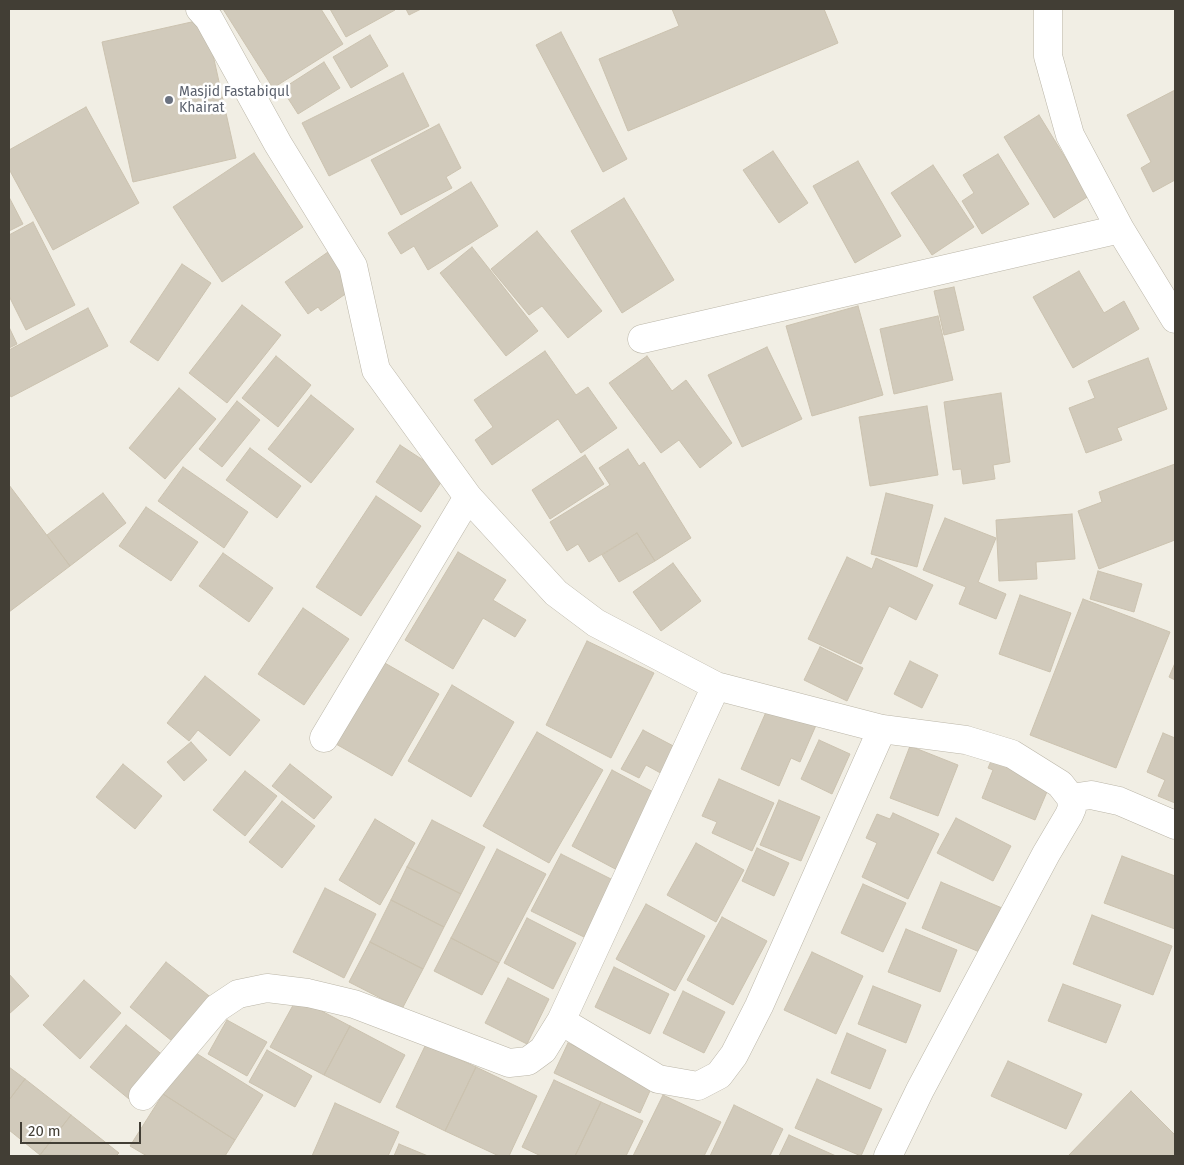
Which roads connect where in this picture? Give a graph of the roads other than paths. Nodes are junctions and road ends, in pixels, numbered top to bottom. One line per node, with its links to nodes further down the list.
1 (200, 9): 6 (street)
2 (1048, 9): 3 (street)
3 (1120, 229): 4 (street); 5 (street)
4 (1175, 319)
5 (642, 339)
6 (468, 498): 7 (street); 9 (street)
7 (716, 686): 8 (street); 12 (street)
8 (882, 729): 10 (street); 12 (street)
9 (324, 738)
10 (1071, 798): 11 (street); 14 (street)
11 (1175, 825)
12 (561, 1021): 13 (street)
13 (142, 1096)
14 (888, 1156)

